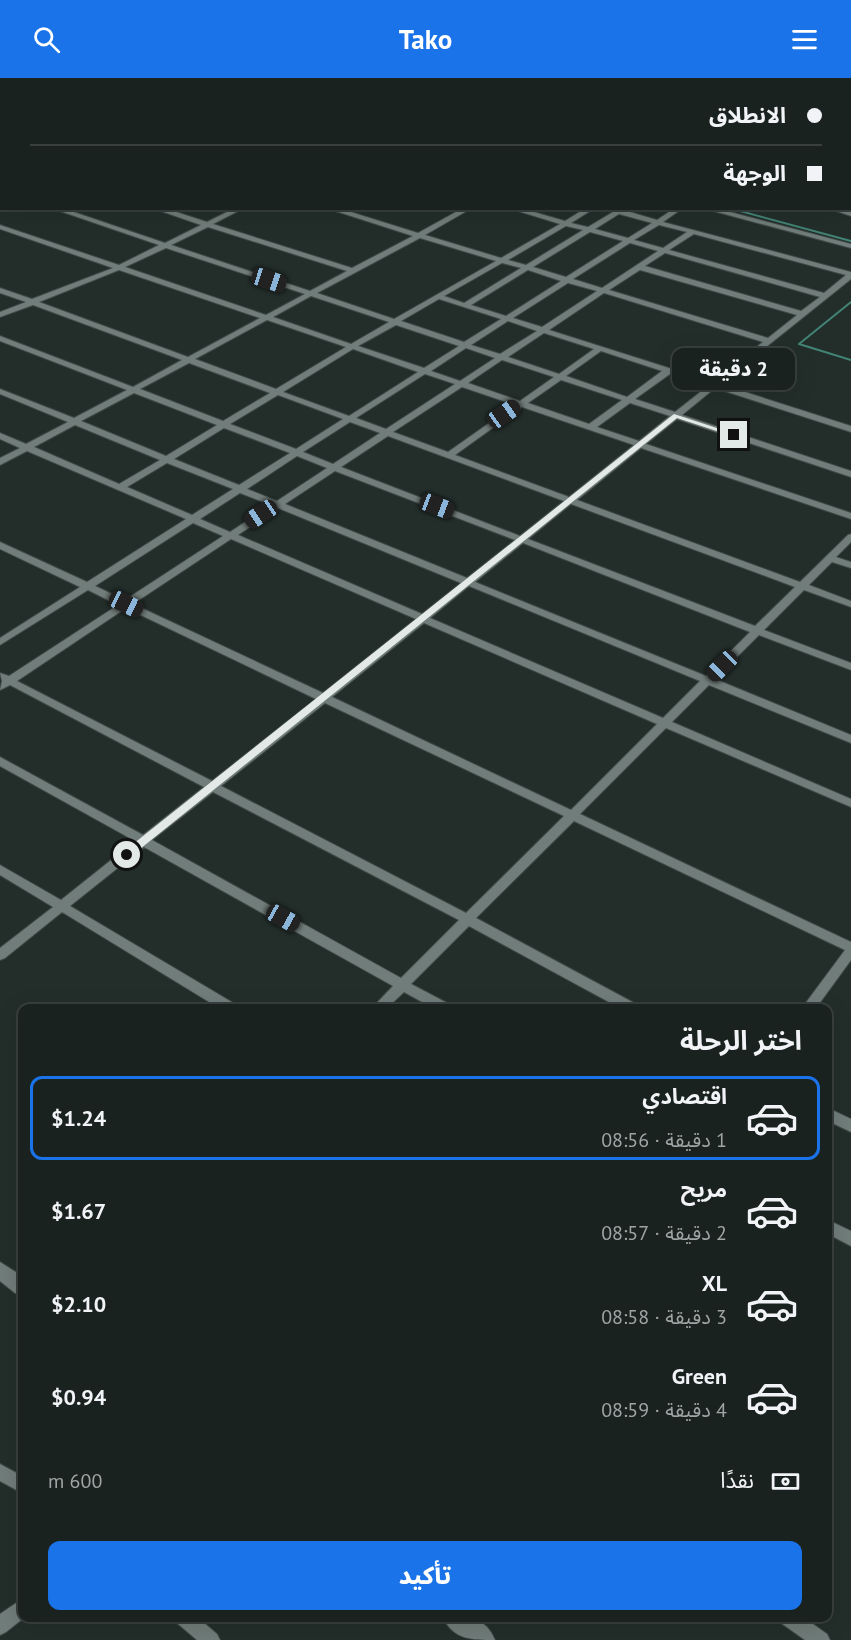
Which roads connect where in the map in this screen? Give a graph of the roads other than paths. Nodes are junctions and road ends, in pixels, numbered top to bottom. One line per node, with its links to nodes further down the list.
1 (60, 210): 19 (street)
2 (161, 210): 13 (street)
3 (237, 210): 13 (street)
4 (335, 210): 17 (street)
5 (465, 210): 17 (street)
6 (518, 210): 12 (street)
7 (589, 210): 12 (street)
8 (620, 210): 11 (street); 15 (street)
9 (677, 210): 11 (street)
10 (713, 210): 20 (street)
11 (657, 223): 16 (street); 18 (street)
12 (566, 224): 15 (street); 22 (street)
13 (207, 225): 19 (street); 26 (street)
14 (0, 227): 24 (street)
15 (588, 230): 18 (street); 25 (street)
16 (692, 232): 21 (street); 27 (street)
17 (419, 236): 22 (street); 26 (street)
18 (629, 241): 21 (street); 28 (street)
19 (165, 245): 24 (street); 31 (street)
20 (851, 246)
21 (663, 251): 23 (street); 32 (street)
22 (501, 260): 25 (street); 33 (street)
23 (639, 267): 30 (street); 36 (street)
24 (118, 268): 34 (street); 38 (street)
25 (526, 268): 28 (street); 35 (street)
26 (354, 271): 31 (street)
27 (851, 275): 32 (street)
28 (566, 280): 30 (street); 39 (street)
29 (0, 290): 34 (street)
30 (603, 291): 41 (street); 43 (street)
31 (311, 294): 38 (street); 40 (street)
32 (826, 296): 36 (street)
33 (439, 297): 35 (street); 40 (street)
34 (32, 302): 37 (street); 48 (street)
35 (464, 306): 39 (street)
36 (803, 314): 43 (street)
37 (0, 315)
38 (269, 317): 45 (street); 48 (street)
39 (505, 318): 41 (street); 44 (street)
40 (395, 322): 44 (street); 45 (street)
41 (542, 330): 46 (street); 47 (street)
42 (0, 338): 54 (street)
43 (769, 341): 53 (street)
44 (465, 345): 47 (street); 49 (street)
45 (353, 346): 49 (street); 56 (street)
46 (598, 348): 50 (street); 51 (street)
47 (500, 357): 51 (street); 52 (street)
48 (189, 360): 54 (street); 56 (street)
49 (425, 370): 52 (street); 60 (street)
50 (668, 371): 53 (street); 57 (street)
51 (558, 376): 57 (street); 58 (street)
52 (460, 383): 58 (street); 65 (street)
53 (714, 385): 59 (street); 64 (street)
54 (135, 388): 61 (street); 62 (street)
55 (0, 391): 61 (street)
56 (277, 393): 60 (street); 62 (street)
57 (630, 400): 59 (street); 63 (street)
58 (520, 403): 63 (street); 70 (street)
59 (676, 416): 67 (street); 74 (street)
60 (348, 419): 65 (street); 69 (street)
61 (75, 421): 68 (street); 71 (street)
62 (225, 424): 69 (street); 71 (street)
63 (591, 428): 67 (street)
64 (851, 429)
65 (385, 433): 70 (street); 73 (street)
66 (0, 436): 68 (street)
67 (640, 444): 77 (street); 79 (street)
68 (26, 448): 72 (street); 75 (street)
69 (297, 452): 73 (street); 76 (street)
70 (448, 456): 77 (street)
71 (168, 459): 75 (street); 76 (street)
72 (0, 462)
73 (334, 466): 78 (street); 83 (street)
74 (851, 474)
75 (121, 488): 80 (street)
76 (240, 489): 78 (street); 80 (street)
77 (570, 500): 83 (street); 89 (street)
78 (277, 504): 81 (street); 87 (street)
79 (851, 516)
80 (194, 519): 81 (street); 88 (street)
81 (230, 534): 90 (street); 92 (street)
82 (851, 537): 85 (street)
83 (522, 539): 87 (street); 93 (street)
84 (0, 545): 88 (street)
85 (830, 558): 86 (street); 89 (street)
86 (851, 565)
87 (467, 582): 92 (street); 96 (street)
88 (88, 586): 90 (street); 94 (street)
89 (801, 586): 91 (street); 93 (street)
90 (126, 604): 97 (street); 98 (street)
91 (851, 604)
92 (422, 619): 98 (street); 99 (street)
93 (758, 630): 95 (street); 96 (street)
94 (0, 642)
95 (851, 667)
96 (708, 679): 99 (street); 100 (street)
97 (3, 681): 102 (street)
98 (324, 698): 102 (street); 104 (street)
99 (665, 721): 103 (street); 104 (street)
100 (851, 739)
101 (0, 761): 105 (street)
102 (211, 788): 105 (street); 108 (street)
103 (851, 803)
104 (573, 814): 108 (street); 109 (street)
105 (143, 842): 107 (street); 111 (street)
106 (0, 869): 107 (street)
107 (61, 906): 110 (street); 112 (street)
108 (467, 920): 111 (street); 115 (street)
109 (851, 949): 116 (street)
110 (0, 955)
111 (403, 984): 113 (street); 114 (street)
112 (223, 1004)
113 (383, 1004)
114 (437, 1004)
115 (624, 1004)
116 (812, 1004)
117 (832, 1116): 118 (street)
118 (851, 1126)
119 (832, 1228): 120 (street)
120 (851, 1239)
121 (0, 1270): 122 (street)
122 (18, 1284)
123 (0, 1472): 124 (street)
124 (18, 1483)
125 (18, 1611): 129 (street)
126 (189, 1622): 130 (street)
127 (461, 1622): 131 (street)
128 (794, 1622): 132 (street)
129 (0, 1626)
130 (211, 1640)
131 (484, 1640)
132 (821, 1640)

